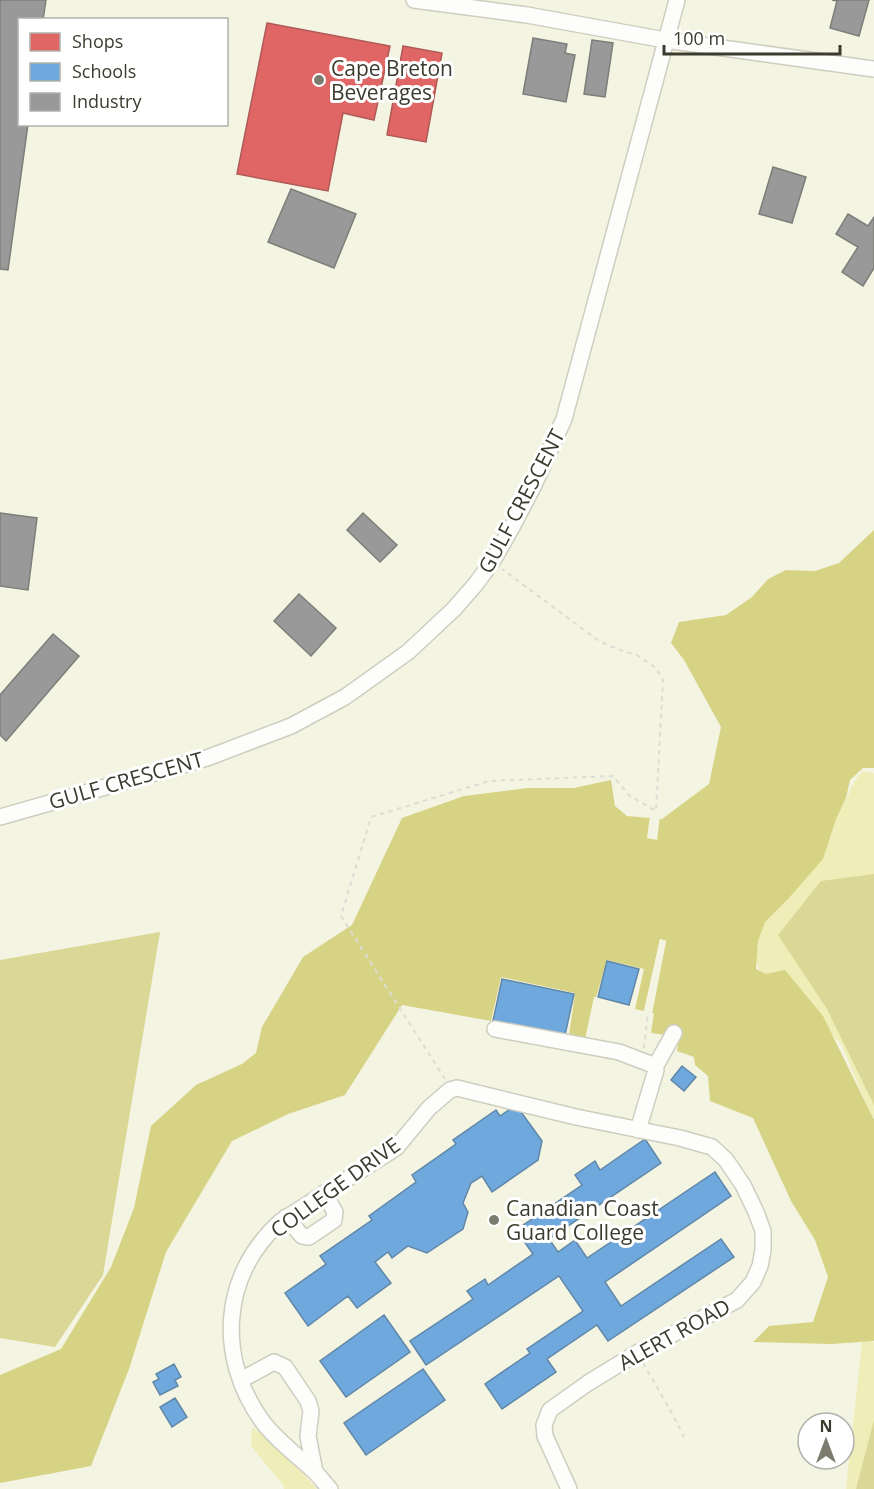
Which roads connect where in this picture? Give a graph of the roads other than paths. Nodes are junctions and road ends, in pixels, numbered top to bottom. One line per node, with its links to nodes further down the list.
1 (414, 0): 3 (street)
2 (677, 0): 3 (street, GULF CRESCENT)
3 (665, 40): 4 (street); 5 (street, GULF CRESCENT)
4 (874, 69)
5 (0, 817)
6 (495, 1029): 8 (street)
7 (674, 1033): 8 (street)
8 (649, 1063): 9 (street)
9 (638, 1130): 10 (street, COLLEGE DRIVE); 15 (street, ALERT ROAD)
10 (324, 1193): 11 (street, COLLEGE DRIVE); 11 (street)
11 (286, 1217): 12 (street, COLLEGE DRIVE)
12 (241, 1380): 13 (street, COLLEGE DRIVE); 13 (street)
13 (315, 1472): 14 (street, COLLEGE DRIVE)
14 (330, 1489)
15 (569, 1489)

